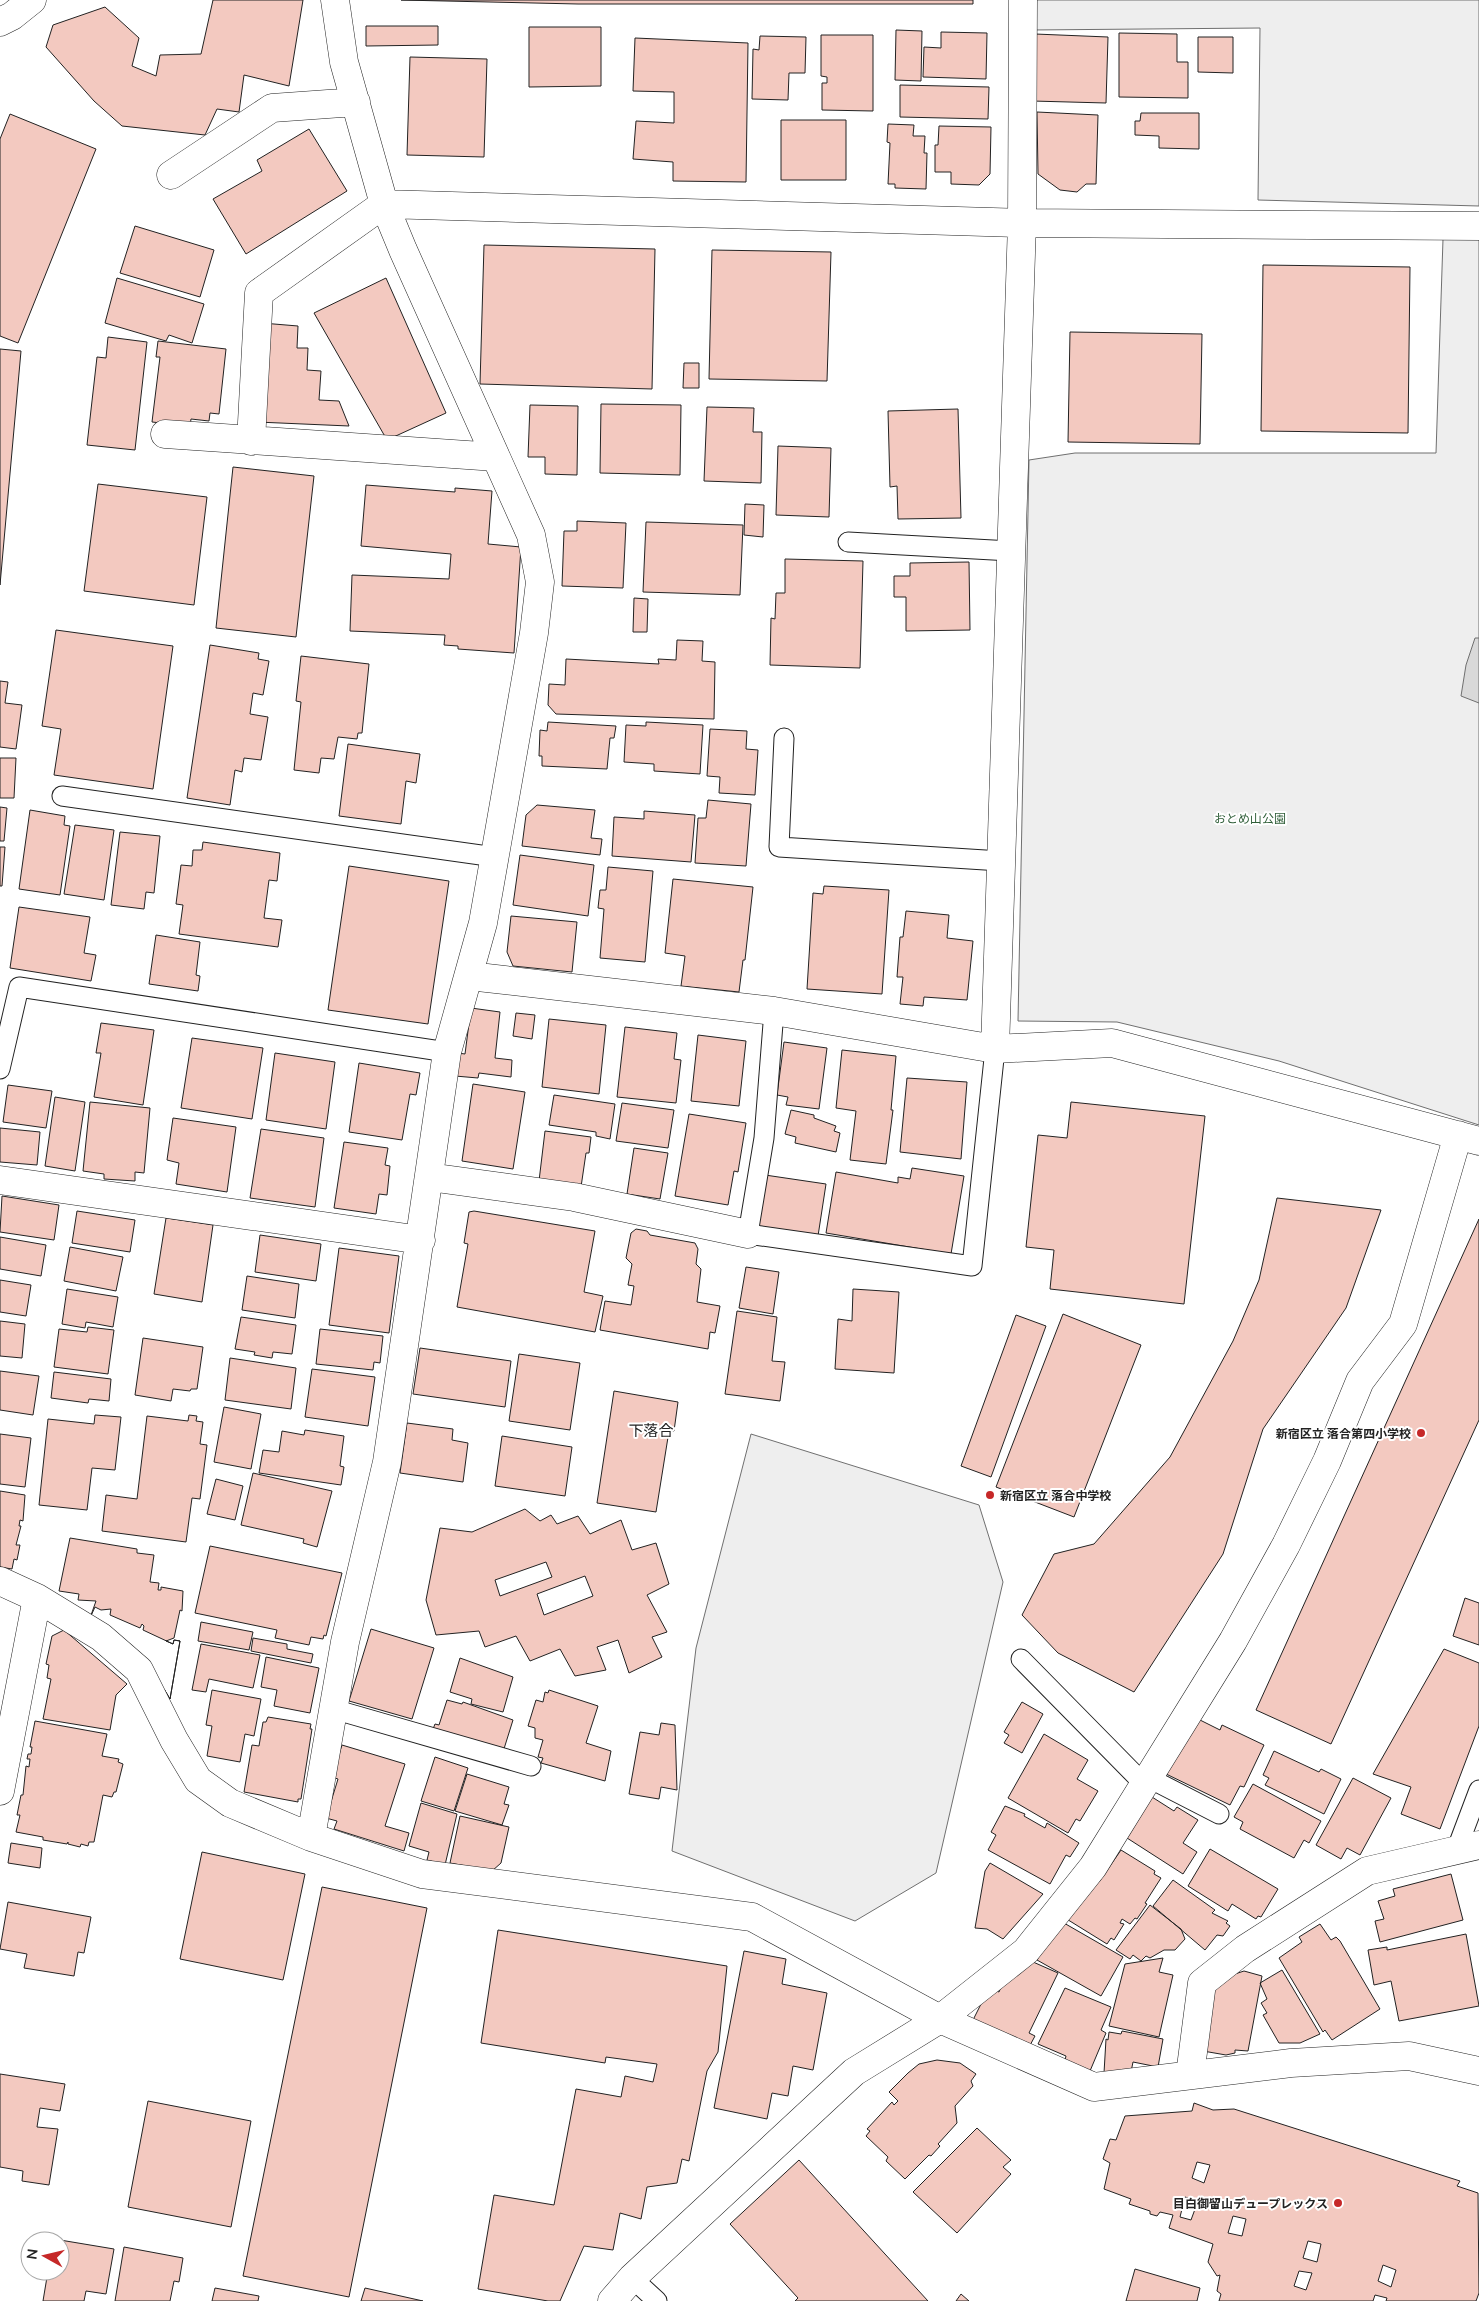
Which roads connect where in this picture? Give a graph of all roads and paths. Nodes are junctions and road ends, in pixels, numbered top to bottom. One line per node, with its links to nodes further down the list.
1 (32, 0): 4 (street)
2 (335, 0): 5 (street)
3 (1023, 0): 8 (street)
4 (0, 22)
5 (356, 102): 6 (street); 7 (street)
6 (171, 176)
7 (384, 204): 8 (street); 11 (street); 12 (street)
8 (1022, 223): 9 (street); 14 (street)
9 (1479, 226)
10 (165, 434): 11 (street)
11 (251, 440): 12 (street)
12 (496, 457): 17 (street)
13 (848, 542): 14 (lane)
14 (1011, 552): 18 (street)
15 (784, 738): 18 (lane)
16 (62, 796): 17 (lane)
17 (495, 857): 19 (street)
18 (1001, 861): 21 (street)
19 (469, 976): 20 (street); 22 (street)
20 (774, 1010): 21 (street); 27 (lane)
21 (995, 1049): 24 (street); 27 (lane)
22 (447, 1052): 23 (lane); 25 (street)
23 (0, 1069)
24 (1469, 1138): 34 (street)
25 (429, 1177): 27 (street); 28 (street)
26 (0, 1180): 28 (street)
27 (748, 1234)
28 (420, 1240): 32 (street)
29 (0, 1580): 30 (street)
30 (37, 1598): 36 (street); 38 (street)
31 (1021, 1659): 34 (lane)
32 (333, 1709): 33 (lane); 38 (street)
33 (531, 1766)
34 (1145, 1780): 37 (lane); 40 (street)
35 (1479, 1790): 39 (lane)
36 (0, 1791)
37 (1219, 1814)
38 (311, 1837): 40 (street)
39 (1468, 1848): 42 (street)
40 (940, 2019): 42 (street); 43 (street)
41 (1479, 2070): 42 (street)
42 (1190, 2075)
43 (632, 2278): 44 (street); 45 (lane)
44 (612, 2301)
45 (657, 2301)

